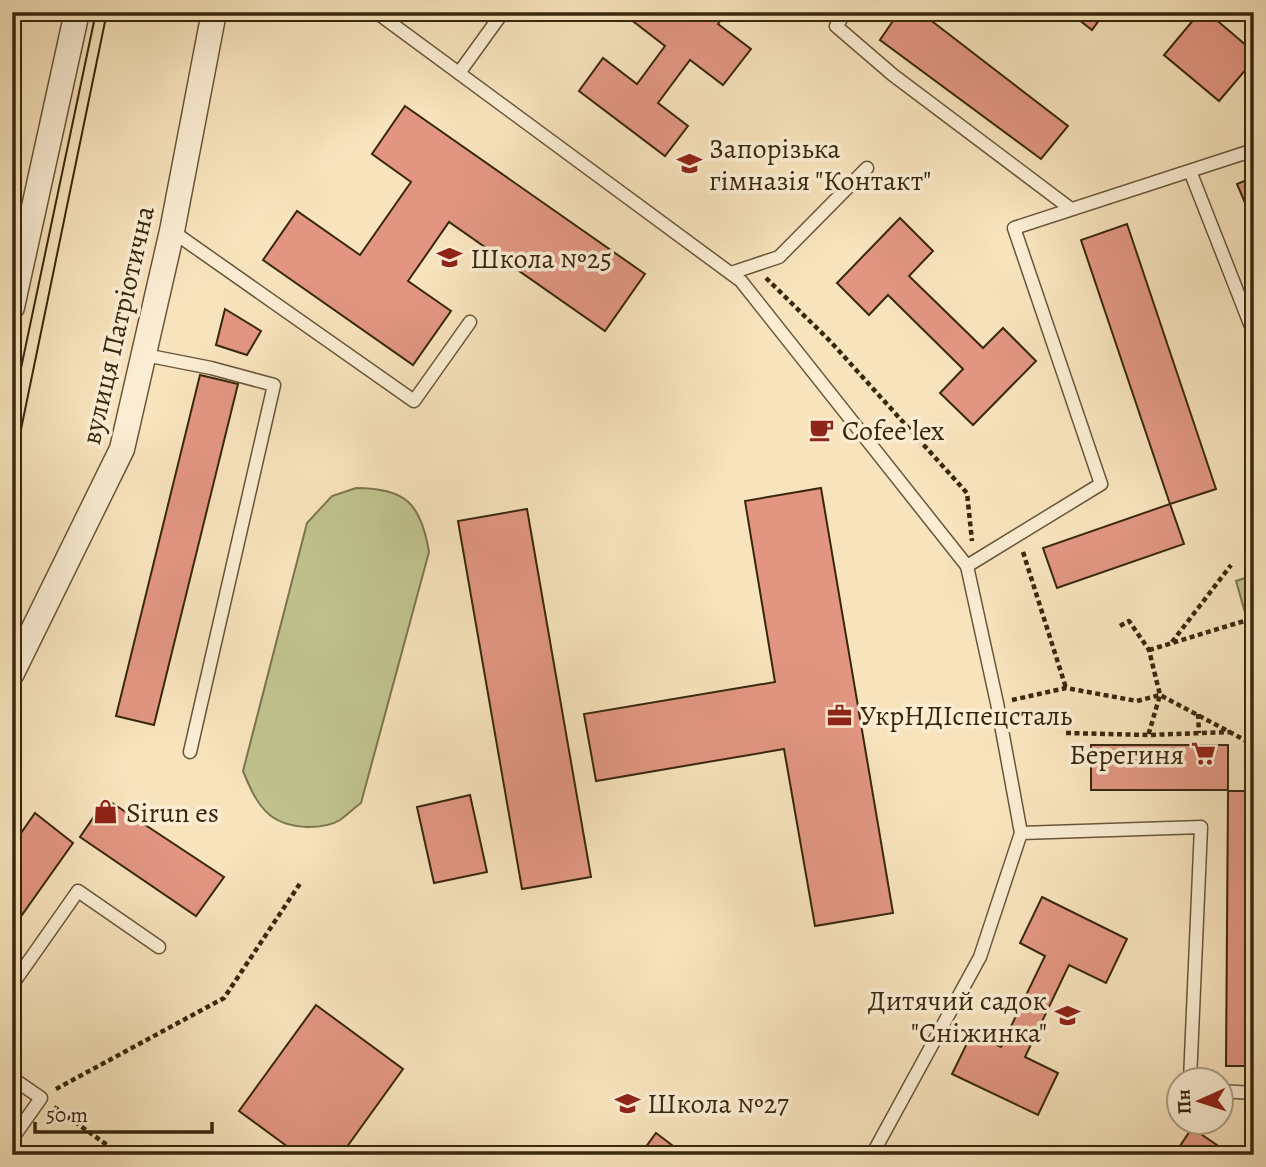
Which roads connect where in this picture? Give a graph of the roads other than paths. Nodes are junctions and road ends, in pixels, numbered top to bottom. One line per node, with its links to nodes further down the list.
1 (77, 12): 13 (street)
2 (214, 12): 11 (street, вулиця Патріотична)
3 (376, 12): 6 (lane)
4 (503, 12): 6 (lane)
5 (846, 12): 10 (lane)
6 (458, 73): 12 (lane)
7 (1254, 150): 9 (lane)
8 (867, 168): 12 (lane)
9 (1190, 171): 10 (lane); 15 (lane)
10 (1071, 209): 17 (lane)
11 (172, 231): 14 (lane); 16 (street, вулиця Патріотична)
12 (730, 273): 17 (lane)
13 (12, 307)
14 (470, 322)
15 (1254, 334)
16 (145, 355): 18 (street, вулиця Патріотична); 19 (lane)
17 (967, 566): 20 (lane)
18 (12, 673)
19 (190, 752)
20 (1021, 832): 23 (lane); 28 (lane)
21 (159, 947): 22 (lane)
22 (12, 985)
23 (1191, 1066)
24 (12, 1078): 27 (lane)
25 (1234, 1092): 26 (lane)
26 (1254, 1093)
27 (12, 1139)
28 (872, 1155)

